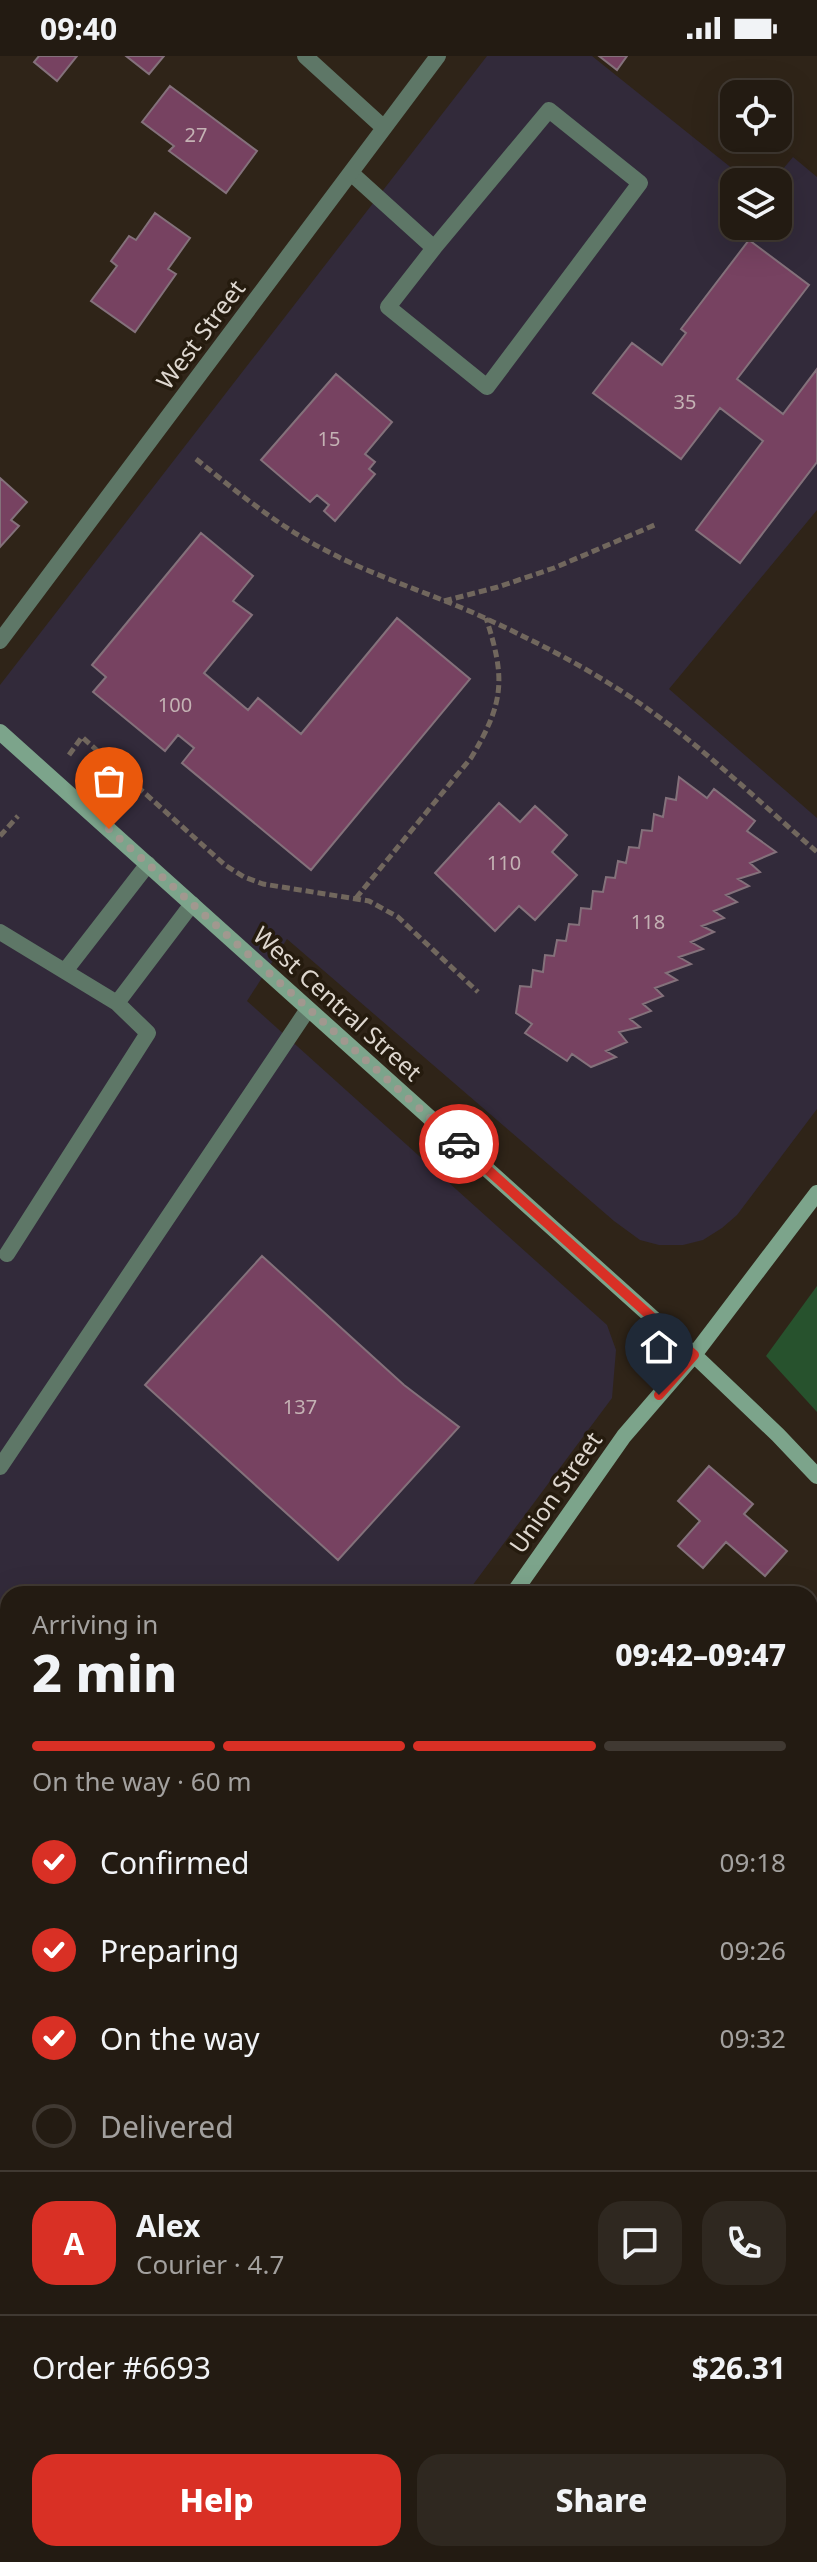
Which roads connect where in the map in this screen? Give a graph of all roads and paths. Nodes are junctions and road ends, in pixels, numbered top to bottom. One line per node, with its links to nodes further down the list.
1 (305, 56): 3 (street)
2 (438, 56): 3 (street, West Street)
3 (384, 128): 4 (street, West Street)
4 (351, 173): 5 (street); 10 (street, West Street)
5 (434, 248): 5 (street)
6 (196, 459): 8 (path)
7 (657, 524): 8 (path)
8 (442, 601): 9 (path)
9 (486, 618): 15 (path); 17 (path)
10 (0, 641)
11 (0, 732): 16 (main road, West Central Street)
12 (69, 755): 17 (path)
13 (18, 816): 14 (path)
14 (0, 836)
15 (817, 852)
16 (148, 864): 18 (main road, West Central Street); 20 (street)
17 (356, 898): 21 (path)
18 (192, 904): 22 (street); 23 (main road, West Central Street)
19 (0, 932): 20 (street)
20 (65, 971): 22 (street)
21 (478, 992)
22 (117, 1003): 25 (street)
23 (308, 1009): 26 (main road, West Central Street); 27 (street)
24 (817, 1193): 26 (main road, Union Street)
25 (2, 1255)
26 (694, 1355): 28 (main road, West Central Street); 29 (main road, Union Street)
27 (0, 1467)
28 (817, 1476)
29 (519, 1586)

